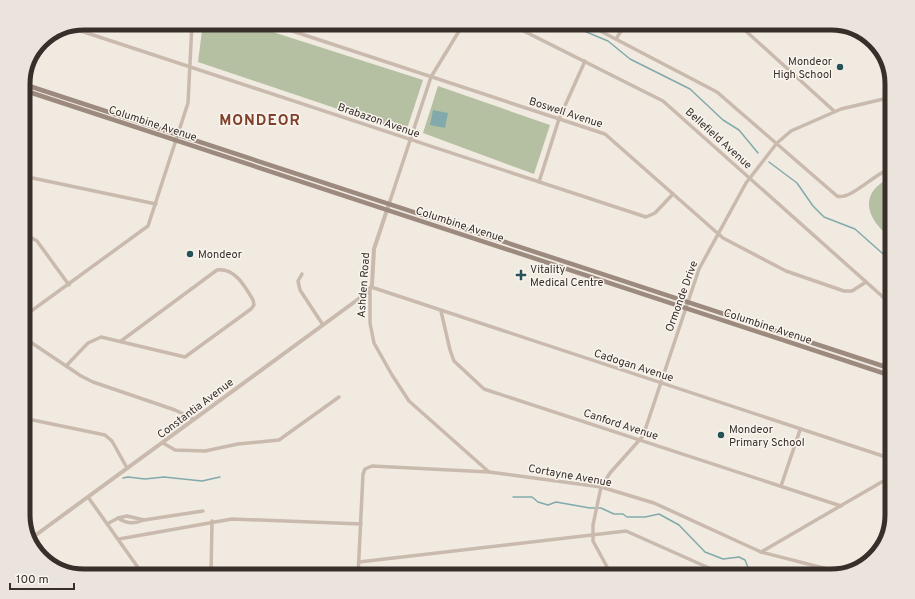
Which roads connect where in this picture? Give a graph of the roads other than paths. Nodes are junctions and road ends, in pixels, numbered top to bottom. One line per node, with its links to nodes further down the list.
1 (79, 30): 11 (street, Brabazon Avenue)
2 (192, 30): 11 (street)
3 (289, 30): 12 (street, Boswell Avenue)
4 (460, 30): 12 (street, Ashden Road)
5 (522, 30): 10 (street, Bellefield Avenue)
6 (599, 30): 9 (street)
7 (624, 30): 9 (street)
8 (745, 30): 17 (street)
9 (616, 39): 23 (street)
10 (585, 61): 19 (street); 28 (street, Bellefield Avenue)
11 (190, 68): 20 (street); 21 (street, Brabazon Avenue)
12 (431, 77): 19 (street, Boswell Avenue); 21 (street, Ashden Road)
13 (30, 86): 16 (main road, Columbine Avenue)
14 (30, 92): 18 (main road, Columbine Avenue)
15 (885, 98): 17 (street, Ormonde Drive)
16 (96, 108): 18 (main road); 20 (main road, Columbine Avenue)
17 (834, 111): 23 (street, Ormonde Drive)
18 (94, 114): 22 (main road, Columbine Avenue)
19 (559, 119): 30 (street); 32 (street, Boswell Avenue)
20 (178, 135): 22 (street); 24 (main road, Columbine Avenue)
21 (411, 140): 30 (street, Brabazon Avenue); 34 (street, Ashden Road)
22 (177, 141): 25 (main road, Columbine Avenue); 33 (street)
23 (777, 143): 26 (street); 28 (street, Ormonde Drive)
24 (249, 158): 25 (main road); 29 (main road, Columbine Avenue)
25 (248, 164): 31 (main road, Columbine Avenue)
26 (885, 171)
27 (30, 177): 33 (street)
28 (749, 178): 38 (street, Ormonde Drive); 44 (street, Bellefield Avenue)
29 (318, 181): 31 (main road); 34 (main road, Columbine Avenue)
30 (539, 182): 32 (street, Brabazon Avenue)
31 (316, 186): 35 (main road, Columbine Avenue)
32 (674, 194): 38 (street, Boswell Avenue)
33 (156, 204): 46 (street)
34 (389, 204): 35 (street, Ashden Road); 36 (main road, Columbine Avenue)
35 (387, 210): 37 (main road, Columbine Avenue); 47 (street, Ashden Road)
36 (463, 229): 37 (main road); 40 (main road, Columbine Avenue)
37 (462, 234): 41 (main road, Columbine Avenue)
38 (718, 234): 44 (street, Boswell Avenue); 49 (street, Ormonde Drive)
39 (30, 237): 46 (street)
40 (538, 253): 41 (main road); 43 (main road, Columbine Avenue)
41 (536, 259): 45 (main road, Columbine Avenue)
42 (302, 274): 53 (street)
43 (611, 277): 45 (main road); 49 (main road, Columbine Avenue)
44 (866, 282): 48 (street, Bellefield Avenue)
45 (609, 283): 50 (main road, Columbine Avenue)
46 (69, 285): 52 (street)
47 (371, 289): 51 (street, Cadogan Avenue); 53 (street, Constantia Avenue); 72 (street, Ashden Road)
48 (885, 299)
49 (688, 302): 50 (street, Ormonde Drive); 54 (main road, Columbine Avenue)
50 (686, 308): 55 (main road, Columbine Avenue); 63 (street, Ormonde Drive)
51 (441, 311): 63 (street, Cadogan Avenue); 68 (street, Canford Avenue)
52 (30, 312)
53 (323, 325): 66 (street, Constantia Avenue)
54 (768, 329): 55 (main road); 58 (main road, Columbine Avenue)
55 (766, 334): 59 (main road, Columbine Avenue)
56 (121, 341): 56 (street); 60 (street)
57 (30, 342): 60 (street)
58 (845, 354): 59 (main road); 61 (main road, Columbine Avenue)
59 (843, 360): 62 (main road, Columbine Avenue)
60 (66, 366): 66 (street)
61 (885, 367)
62 (885, 374)
63 (661, 383): 67 (street, Cadogan Avenue); 68 (street, Ormonde Drive)
64 (339, 397): 69 (street)
65 (30, 419): 71 (street)
66 (194, 419): 69 (street, Constantia Avenue)
67 (800, 430): 70 (street, Cadogan Avenue); 74 (street)
68 (640, 440): 74 (street, Canford Avenue); 75 (street, Ormonde Drive)
69 (163, 443): 71 (street, Constantia Avenue)
70 (885, 456)
71 (127, 468): 76 (street, Constantia Avenue)
72 (489, 472): 75 (street, Cortayne Avenue); 83 (street, Cortayne Avenue)
73 (885, 480): 77 (street)
74 (781, 486): 77 (street, Canford Avenue)
75 (601, 487): 84 (street, Ormonde Drive); 87 (street, Cortayne Avenue)
76 (88, 497): 82 (street); 85 (street, Constantia Avenue)
77 (841, 506): 87 (street)
78 (203, 511): 80 (street)
79 (118, 518): 80 (street); 80 (street); 82 (street)
80 (144, 520)
81 (212, 521): 83 (street); 86 (street); 90 (street)
82 (107, 524): 86 (street)
83 (361, 524): 88 (street)
84 (593, 534): 88 (street); 92 (street, Ormonde Drive); 93 (street)
85 (35, 536)
86 (119, 539): 89 (street)
87 (762, 552): 94 (street, Cortayne Avenue)
88 (359, 562): 91 (street)
89 (139, 569)
90 (211, 569)
91 (358, 569)
92 (608, 569)
93 (711, 569)
94 (828, 569)

